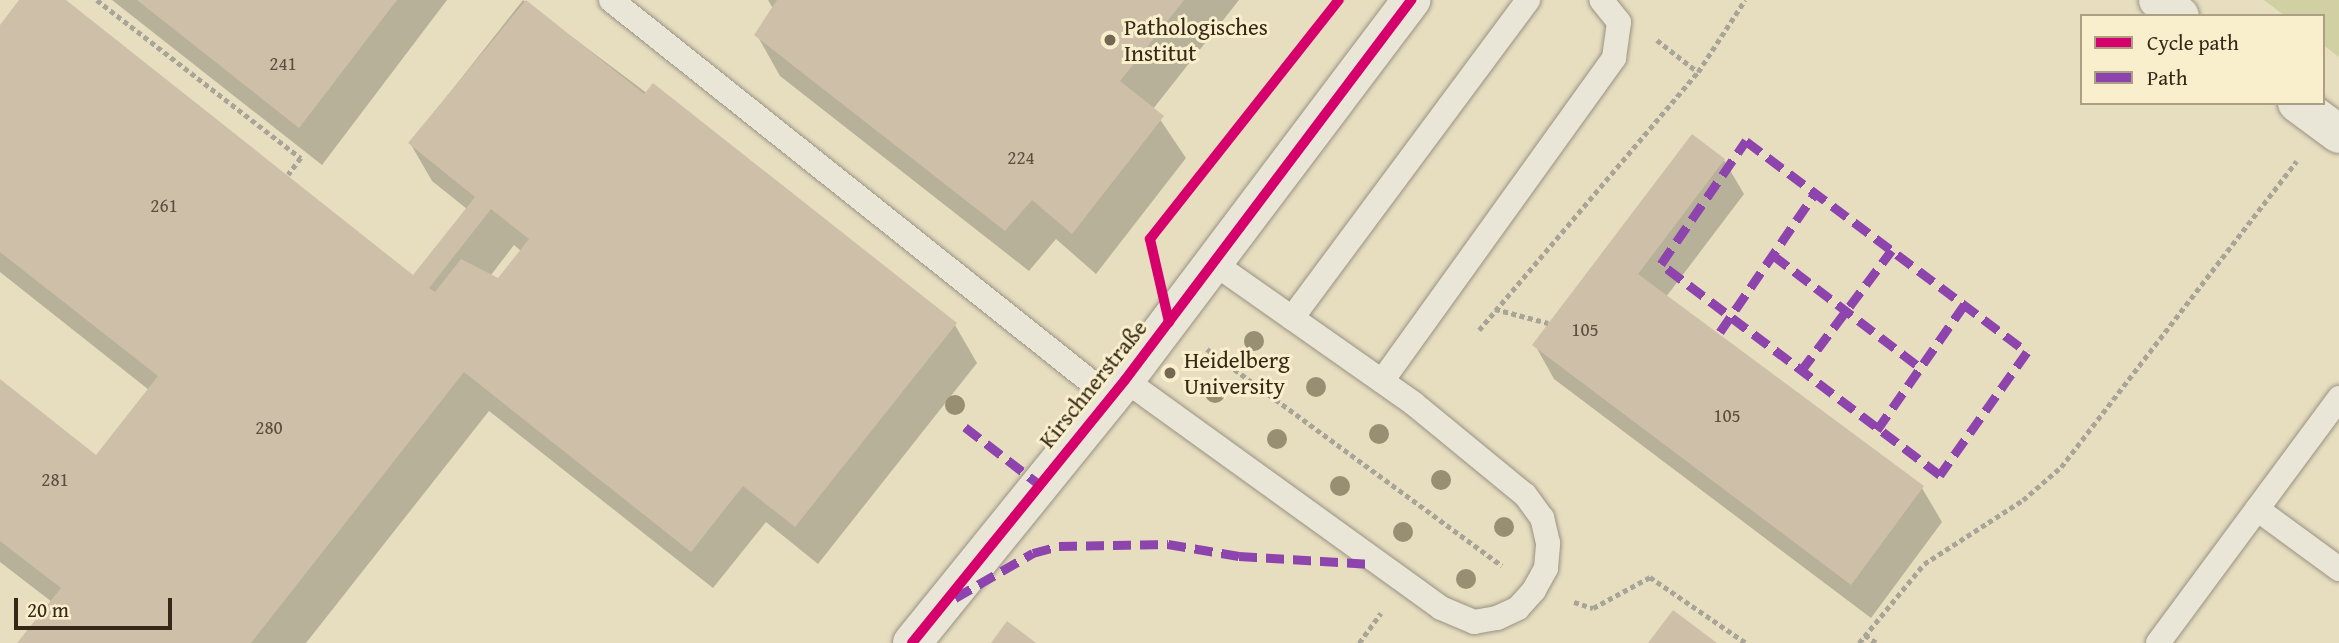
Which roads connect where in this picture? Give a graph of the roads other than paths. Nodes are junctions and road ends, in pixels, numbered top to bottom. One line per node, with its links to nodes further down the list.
1 (611, 0): 10 (lane)
2 (1528, 0): 8 (lane)
3 (1601, 0): 9 (lane)
4 (2158, 0): 6 (street)
5 (1414, 3): 7 (street, Kirschnerstraße)
6 (2176, 14)
7 (1215, 264): 8 (lane); 10 (street, Kirschnerstraße)
8 (1292, 318): 9 (lane)
9 (1382, 381): 10 (lane)
10 (1118, 389): 14 (street, Kirschnerstraße)
11 (2339, 398): 12 (lane)
12 (2257, 509): 13 (lane); 15 (lane)
13 (2339, 569)
14 (912, 643)
15 (2158, 643)

